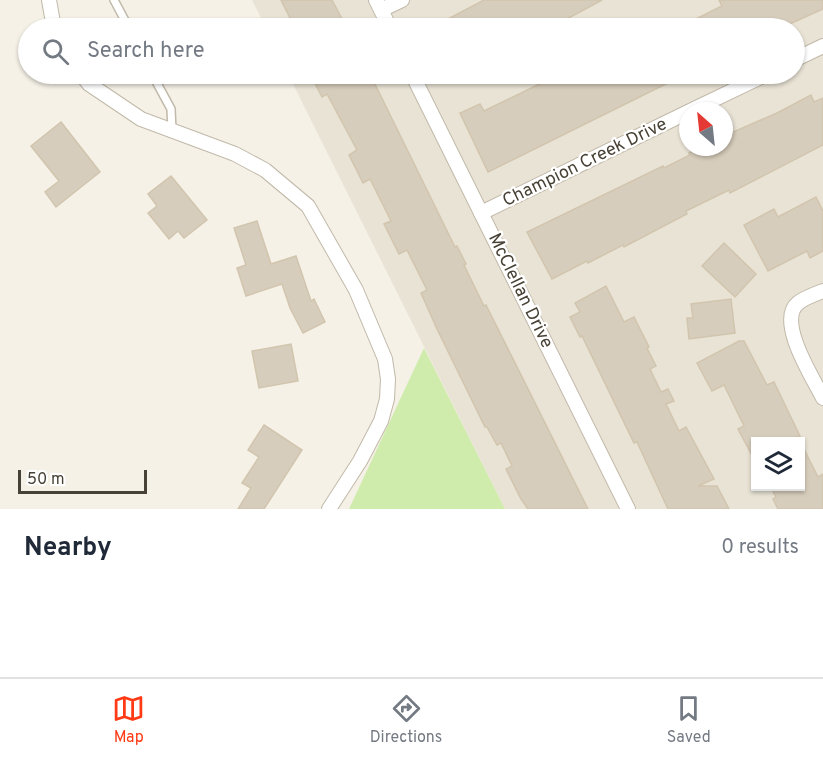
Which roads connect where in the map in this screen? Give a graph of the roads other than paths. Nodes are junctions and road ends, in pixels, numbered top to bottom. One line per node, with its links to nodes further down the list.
1 (49, 0): 5 (street)
2 (114, 0): 6 (lane)
3 (402, 0): 4 (street)
4 (378, 5)
5 (52, 18)
6 (124, 18)
7 (823, 46): 8 (street)
8 (805, 55)
9 (89, 84): 15 (street)
10 (157, 84): 15 (lane)
11 (417, 84): 16 (street, McClellan Drive)
12 (746, 84): 13 (street, Champion Creek Drive)
13 (710, 102)
14 (679, 117): 16 (street, Champion Creek Drive)
15 (172, 131): 19 (street)
16 (481, 213): 20 (street, McClellan Drive)
17 (823, 291): 18 (street)
18 (823, 398)
19 (329, 509)
20 (628, 509)

